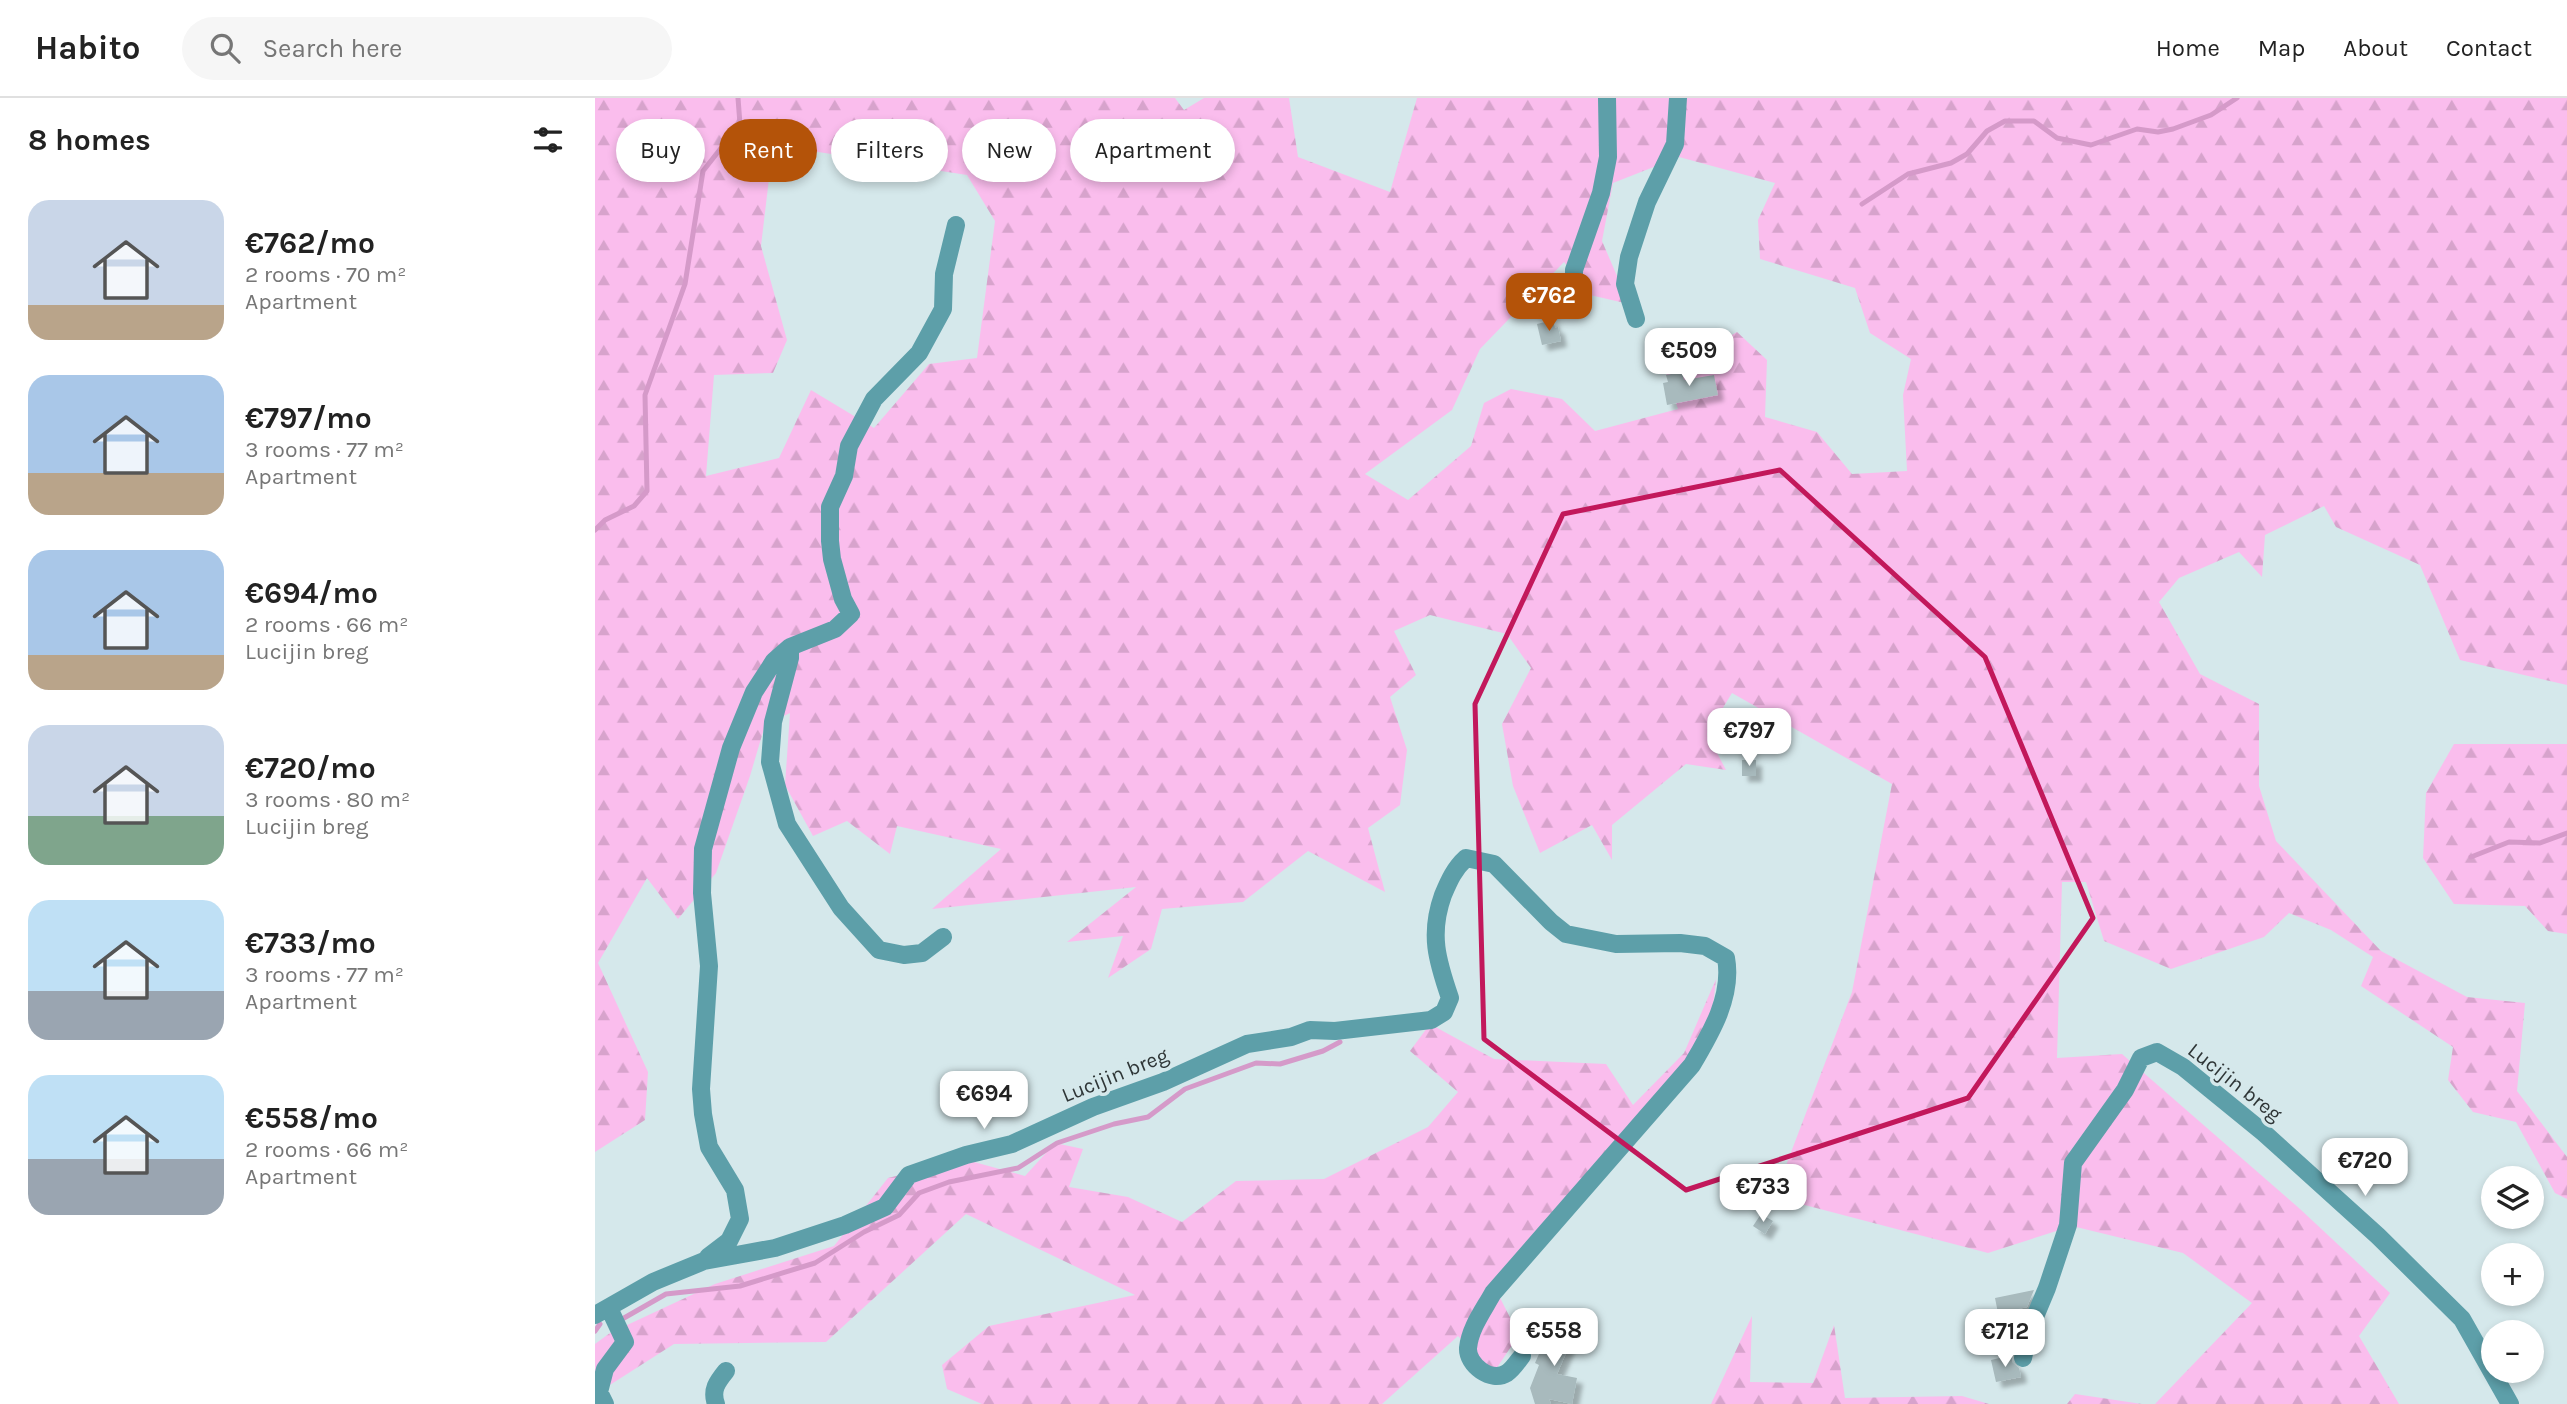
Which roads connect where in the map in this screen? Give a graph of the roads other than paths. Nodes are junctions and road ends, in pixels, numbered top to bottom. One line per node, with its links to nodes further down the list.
1 (1607, 98): 4 (street)
2 (1678, 98): 5 (street)
3 (955, 225): 6 (street, Lucijin breg)
4 (1574, 284)
5 (1636, 319)
6 (790, 647): 7 (street); 8 (street, Lucijin breg)
7 (943, 937)
8 (704, 1261): 9 (street, Lucijin breg); 10 (street, Lucijin breg)
9 (602, 1311): 13 (street)
10 (1522, 1356)
11 (2022, 1357): 15 (street, Lucijin breg)
12 (726, 1371): 14 (street)
13 (605, 1404)
14 (716, 1404)
15 (2510, 1404)

